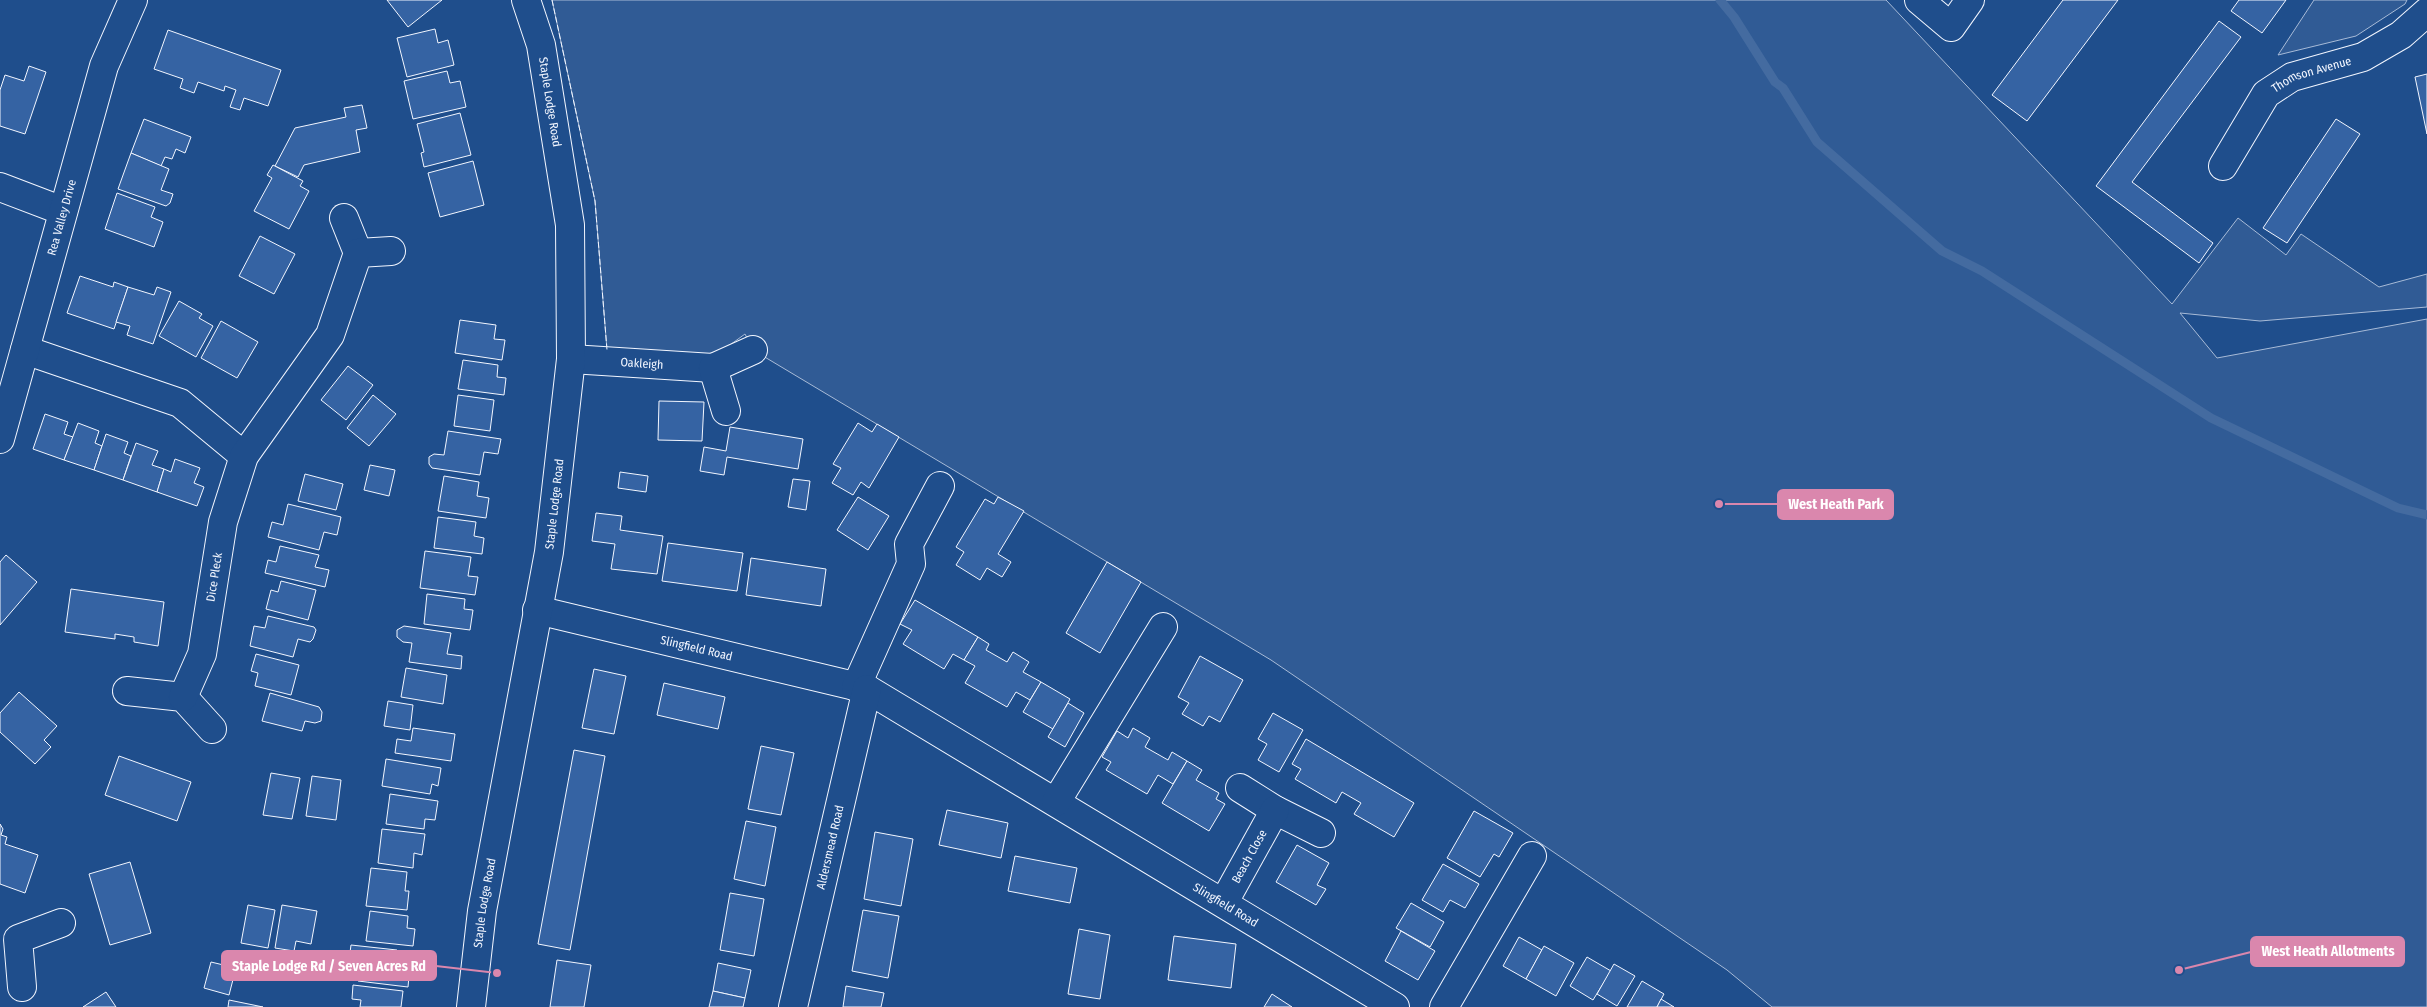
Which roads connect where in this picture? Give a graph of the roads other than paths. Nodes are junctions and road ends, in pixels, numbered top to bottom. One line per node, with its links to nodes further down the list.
1 (133, 0): 8 (street, Rea Valley Drive)
2 (526, 0): 14 (street, Staple Lodge Road)
3 (1919, 0): 4 (street)
4 (1970, 0)
5 (2427, 12): 6 (street, Thomson Avenue)
6 (2223, 166)
7 (0, 187): 8 (street)
8 (63, 211): 12 (street, Rea Valley Drive)
9 (344, 218): 11 (street)
10 (391, 251): 11 (street)
11 (358, 253): 18 (street, Dice Pleck)
12 (25, 350): 17 (street, Rea Valley Drive); 18 (street)
13 (753, 350): 15 (street, Oakleigh)
14 (571, 359): 15 (street, Oakleigh); 20 (street, Staple Lodge Road)
15 (713, 368): 16 (street)
16 (726, 410)
17 (0, 439)
18 (244, 456): 24 (street, Dice Pleck)
19 (940, 486): 22 (street)
20 (537, 610): 22 (street, Slingfield Road); 35 (street, Staple Lodge Road)
21 (1163, 627): 27 (street)
22 (862, 688): 27 (street, Slingfield Road); 36 (street, Aldersmead Road)
23 (127, 691): 24 (street)
24 (183, 697): 25 (street)
25 (212, 729)
26 (1240, 788): 28 (street)
27 (1056, 802): 31 (street, Slingfield Road)
28 (1275, 810): 29 (street); 31 (street, Beach Close)
29 (1321, 833)
30 (1532, 856): 38 (street)
31 (1224, 902): 37 (street, Slingfield Road)
32 (61, 924): 33 (street)
33 (9, 935): 34 (street)
34 (22, 987)
35 (471, 1007)
36 (793, 1007)
37 (1395, 1007)
38 (1444, 1007)

